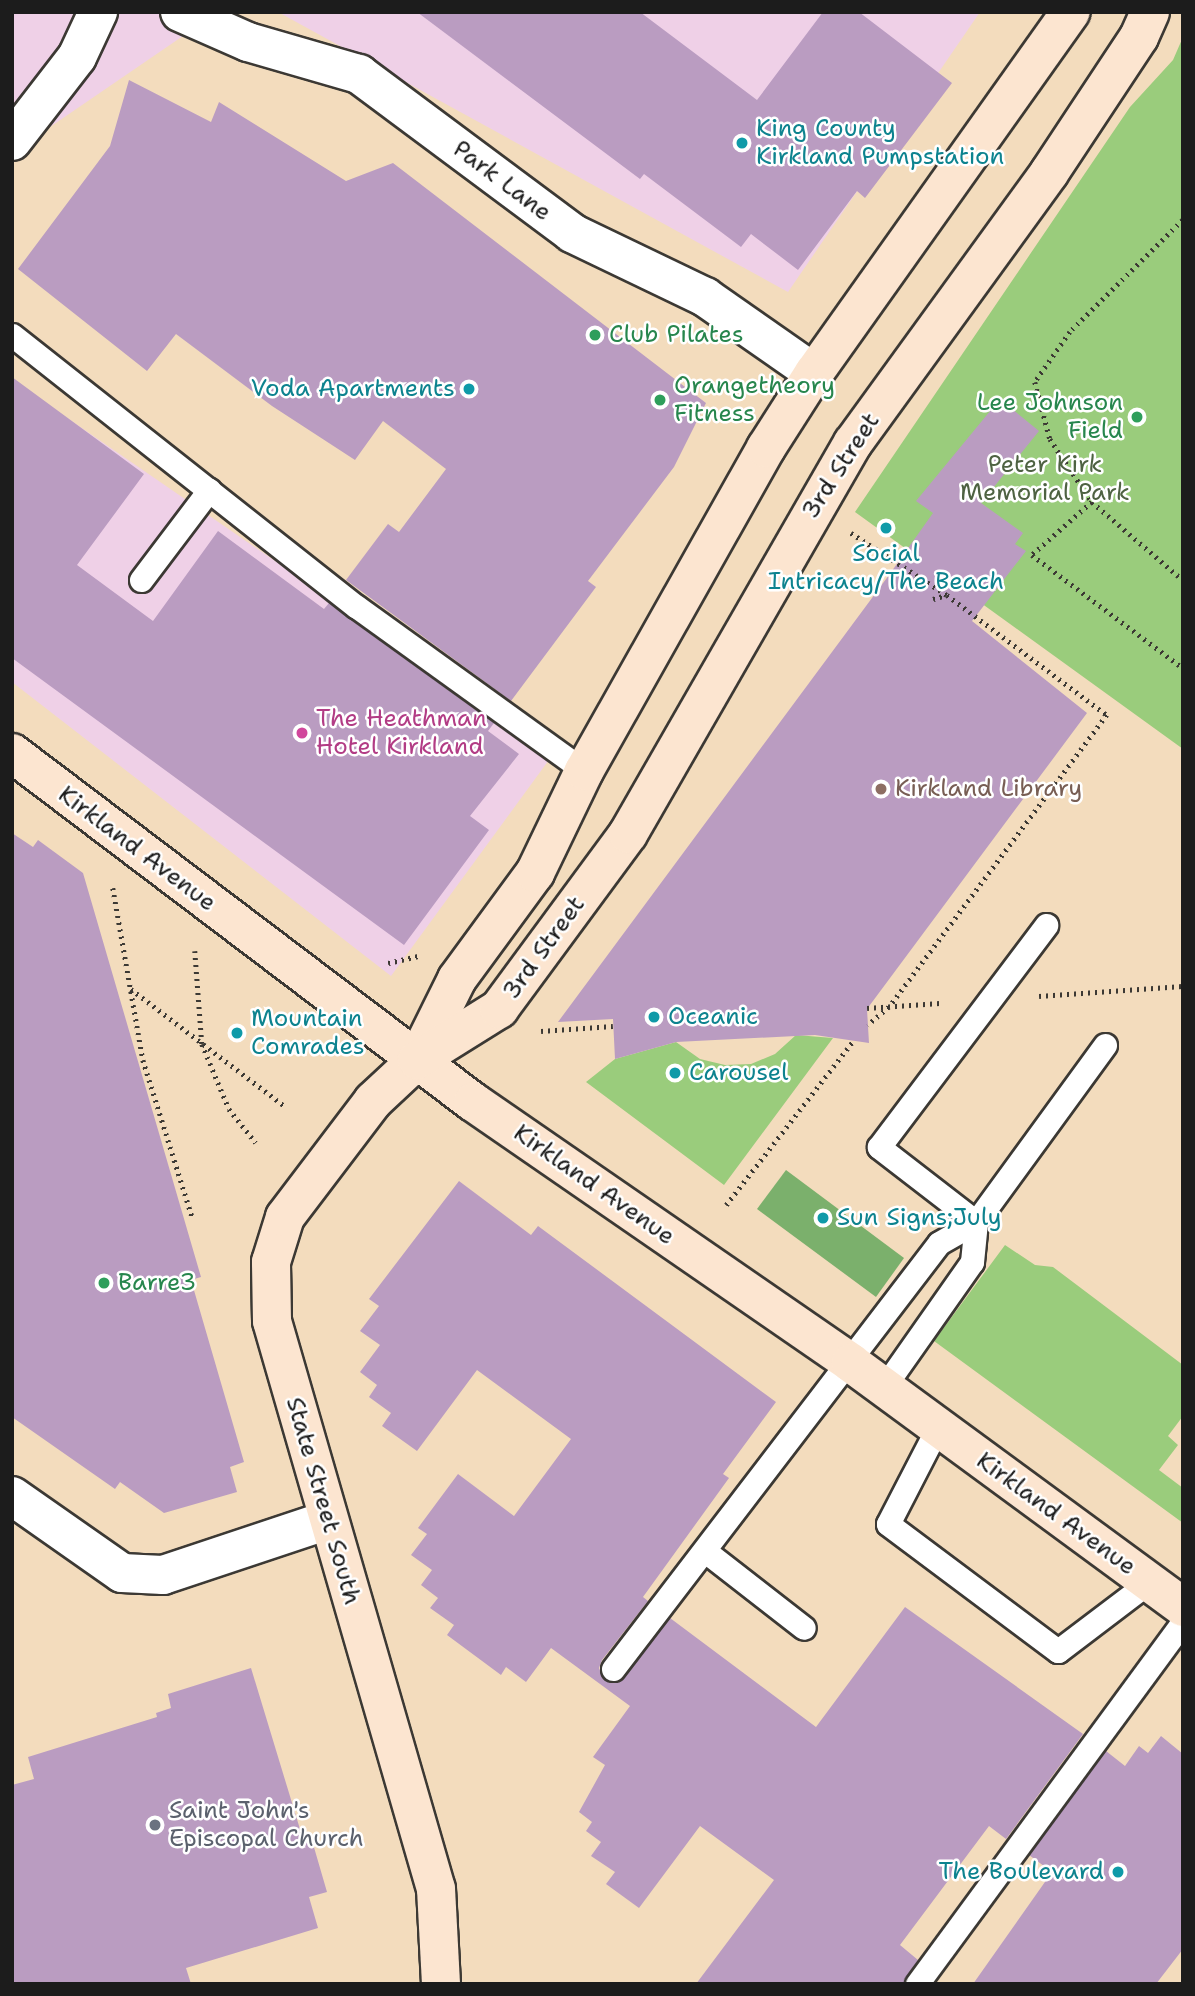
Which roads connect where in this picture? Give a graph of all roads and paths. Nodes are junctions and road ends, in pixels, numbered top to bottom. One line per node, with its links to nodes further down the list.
1 (98, 12): 5 (street)
2 (180, 12): 8 (street, Park Lane)
3 (1071, 12): 8 (main road)
4 (1150, 12): 31 (main road, 3rd Street)
5 (12, 141)
6 (1183, 219): 10 (path)
7 (12, 335): 9 (lane)
8 (814, 373): 18 (main road)
9 (209, 490): 12 (lane); 18 (lane)
10 (1091, 502): 13 (path); 16 (path)
11 (840, 526): 14 (path)
12 (141, 580)
13 (1183, 580)
14 (947, 595): 15 (path); 26 (path)
15 (933, 599)
16 (1183, 668)
17 (12, 753): 31 (main road, Kirkland Avenue)
18 (584, 771): 31 (main road)
19 (113, 887): 24 (path)
20 (1046, 925): 36 (lane)
21 (195, 951): 29 (path)
22 (427, 954): 23 (path)
23 (388, 962)
24 (131, 989): 29 (path); 35 (path)
25 (613, 1026): 27 (path)
26 (868, 1026)
27 (533, 1032)
28 (853, 1041): 34 (path)
29 (202, 1044): 32 (path); 33 (path)
30 (1105, 1045): 36 (lane)
31 (417, 1060): 37 (main road, Kirkland Avenue); 41 (main road, State Street South)
32 (286, 1107)
33 (256, 1143)
34 (726, 1205)
35 (192, 1216)
36 (976, 1223): 37 (lane); 38 (lane)
37 (850, 1363): 38 (main road, Kirkland Avenue); 42 (lane)
38 (884, 1387): 39 (main road, Kirkland Avenue)
39 (938, 1427): 43 (main road, Kirkland Avenue); 43 (lane)
40 (12, 1496): 41 (street)
41 (328, 1520): 48 (main road, State Street South)
42 (705, 1551): 46 (lane); 47 (lane)
43 (1149, 1583): 44 (main road, Kirkland Avenue)
44 (1183, 1607)
45 (1183, 1622): 49 (lane)
46 (804, 1628)
47 (613, 1669)
48 (441, 1984)
49 (917, 1984)

